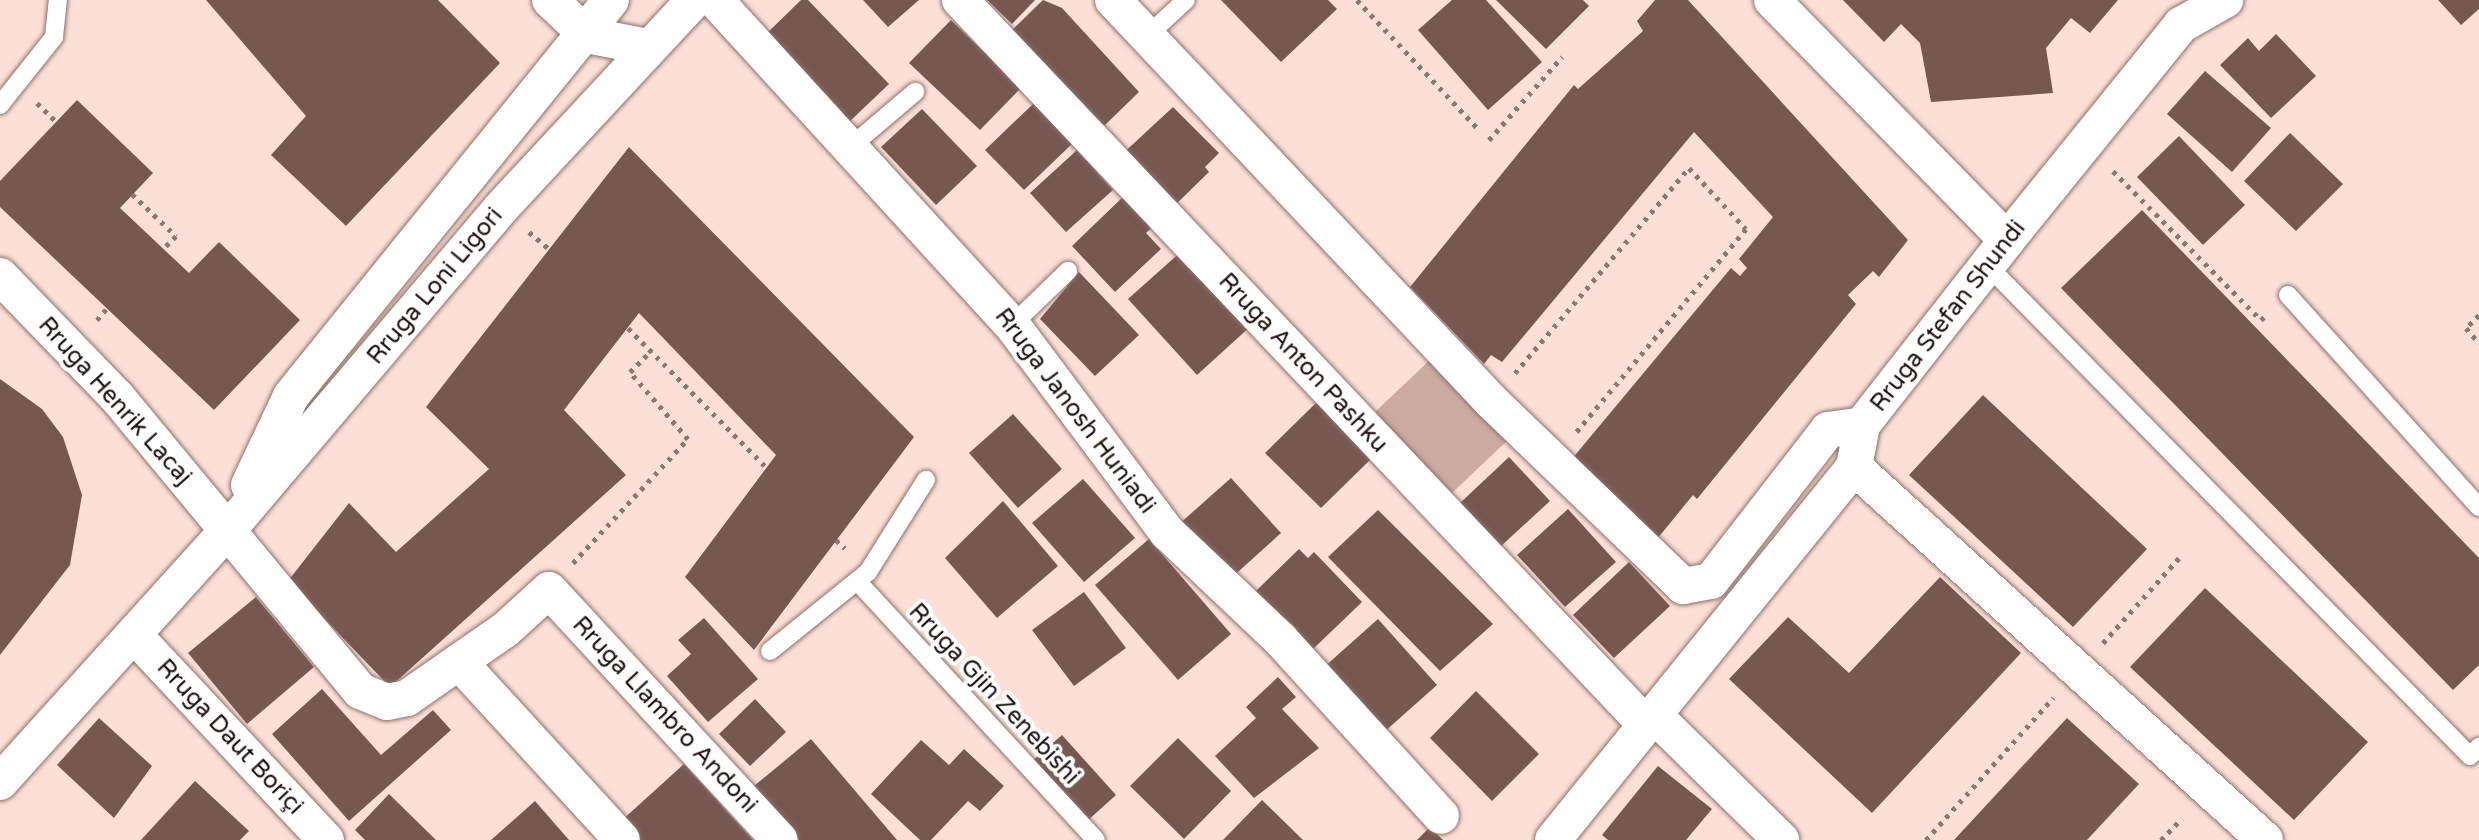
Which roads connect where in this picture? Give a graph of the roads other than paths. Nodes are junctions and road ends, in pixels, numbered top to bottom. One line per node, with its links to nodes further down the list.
1 (58, 0): 17 (lane)
2 (550, 0): 13 (street)
3 (611, 0): 13 (street, Rruga Loni Ligori)
4 (618, 0): 15 (street)
5 (694, 0): 15 (street, Rruga Loni Ligori)
6 (715, 0): 18 (street, Rruga Janosh Huniadi)
7 (960, 0): 34 (street, Rruga Anton Pashku)
8 (1113, 0): 14 (street)
9 (1186, 0): 14 (lane)
10 (1772, 0): 19 (street)
11 (2225, 0): 12 (street, Rruga Stefan Shundi)
12 (2183, 13): 19 (street, Rruga Stefan Shundi)
13 (587, 35): 15 (street); 28 (street, Rruga Loni Ligori)
14 (1147, 36): 24 (street)
15 (647, 47): 28 (street, Rruga Loni Ligori)
16 (915, 92): 18 (lane)
17 (0, 105)
18 (849, 148): 23 (street, Rruga Janosh Huniadi)
19 (1998, 253): 24 (street, Rruga Stefan Shundi); 35 (lane)
20 (1068, 271): 23 (lane)
21 (0, 276): 28 (street, Rruga Henrik Lacaj)
22 (2288, 295): 27 (lane)
23 (1012, 325): 37 (street, Rruga Janosh Huniadi)
24 (1862, 425): 25 (street, Rruga Stefan Shundi)
25 (1854, 467): 34 (street, Rruga Stefan Shundi); 44 (street)
26 (926, 480): 29 (lane)
27 (2479, 507)
28 (228, 530): 31 (street, Rruga Loni Ligori); 33 (street, Rruga Henrik Lacaj)
29 (857, 581): 32 (lane); 41 (lane, Rruga Gjin Zenebishi)
30 (549, 590): 33 (street, Rruga Henrik Lacaj); 40 (street, Rruga Llambro Andoni)
31 (134, 635): 36 (street, Rruga Loni Ligori); 38 (street, Rruga Daut Boriçi)
32 (770, 651)
33 (459, 662): 39 (street)
34 (1651, 720): 42 (street, Rruga Stefan Shundi); 43 (street, Rruga Anton Pashku)
35 (2479, 747)
36 (0, 782)
37 (1441, 816)
38 (326, 840)
39 (622, 840)
40 (780, 840)
41 (1096, 840)
42 (1553, 840)
43 (1781, 840)
44 (2265, 840)

